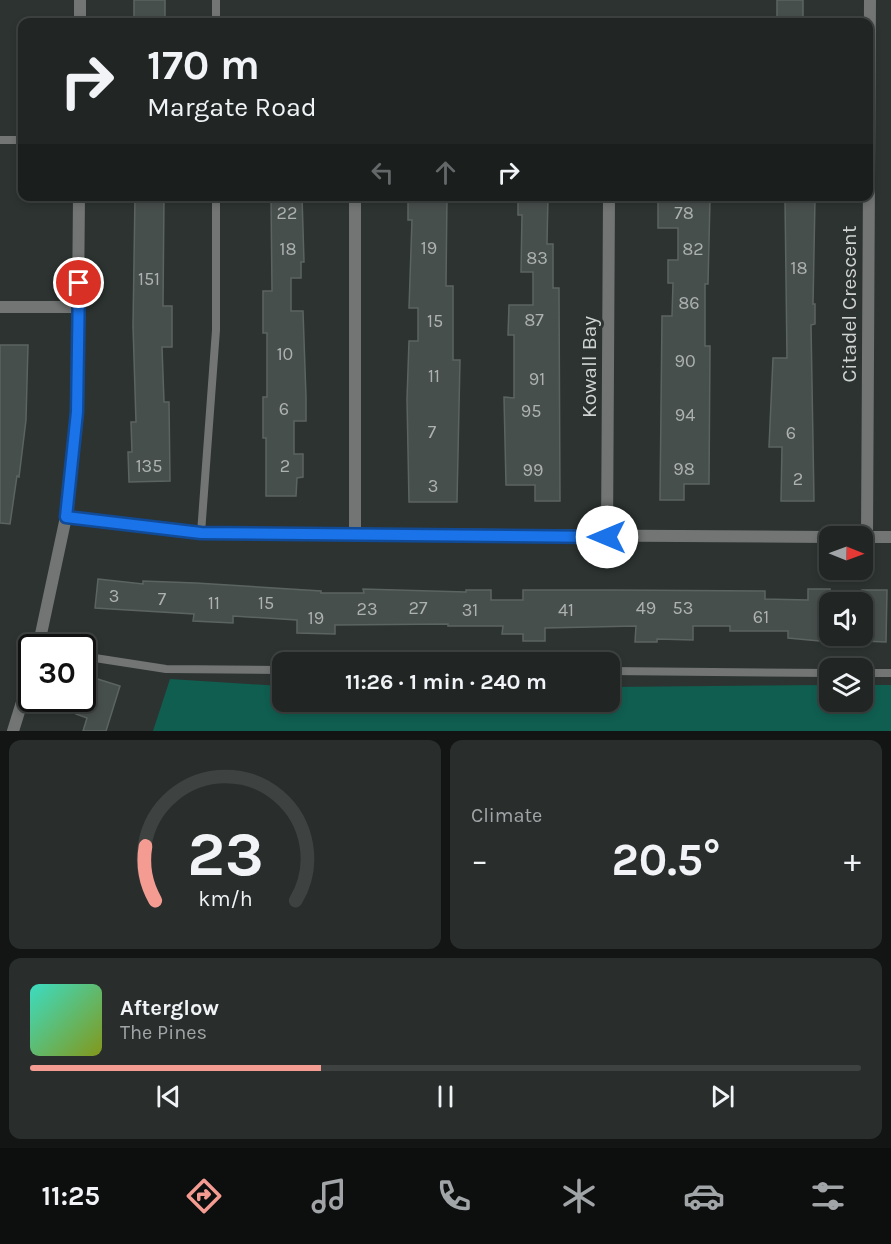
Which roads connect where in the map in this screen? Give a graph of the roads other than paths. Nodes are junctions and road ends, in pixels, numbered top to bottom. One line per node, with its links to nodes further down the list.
1 (80, 0): 4 (street)
2 (216, 0): 5 (lane)
3 (870, 0): 6 (street, Citadel Crescent)
4 (80, 18)
5 (216, 18)
6 (870, 18)
7 (0, 140): 8 (lane)
8 (18, 140)
9 (79, 201): 15 (street)
10 (216, 201): 18 (lane)
11 (355, 201): 19 (street)
12 (609, 201): 20 (street, Kowall Bay)
13 (868, 201): 17 (street, Citadel Crescent)
14 (0, 307): 15 (street)
15 (80, 307): 16 (street)
16 (66, 517): 18 (street); 24 (street)
17 (865, 526)
18 (201, 533): 19 (street)
19 (356, 535): 20 (street)
20 (607, 537): 21 (street)
21 (819, 537)
22 (873, 537): 23 (street)
23 (891, 537)
24 (41, 634)
25 (96, 658): 26 (lane)
26 (272, 670)
27 (620, 671): 28 (lane)
28 (819, 673)
29 (873, 673): 30 (lane)
30 (891, 673)
31 (19, 712): 32 (street)
32 (13, 731)

